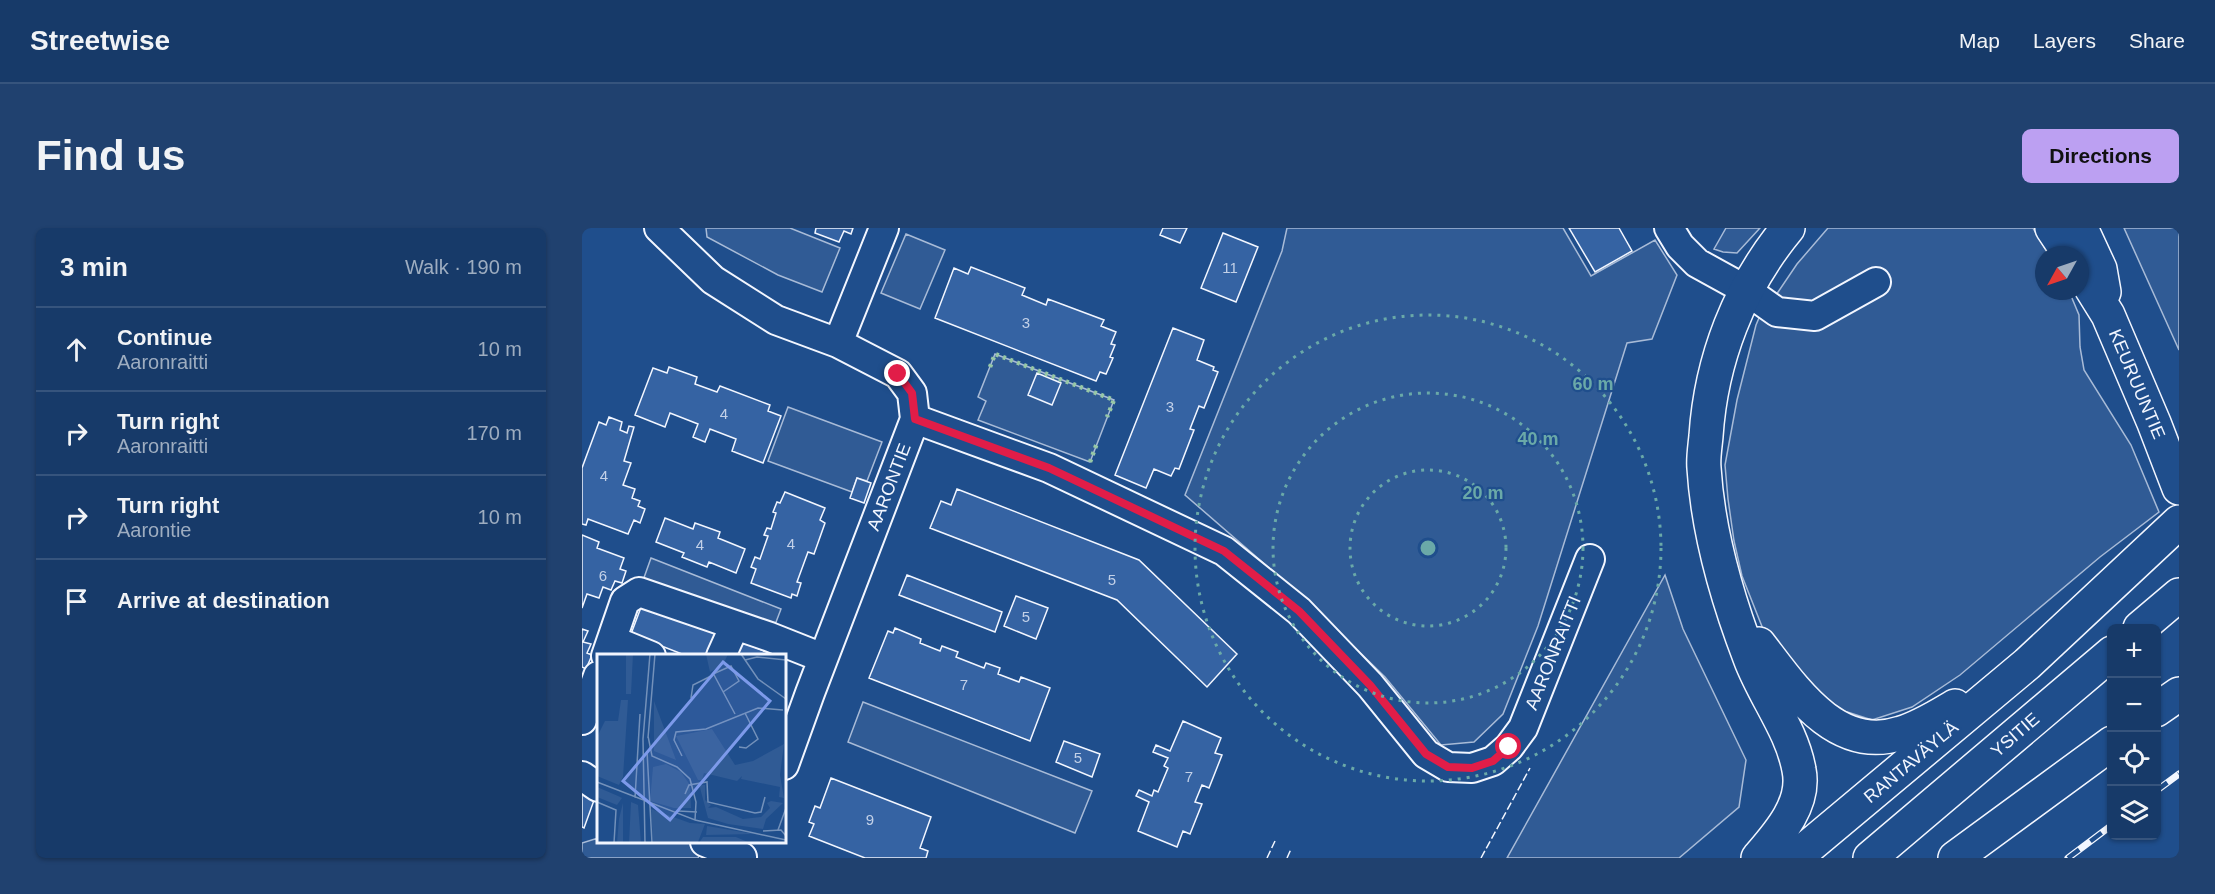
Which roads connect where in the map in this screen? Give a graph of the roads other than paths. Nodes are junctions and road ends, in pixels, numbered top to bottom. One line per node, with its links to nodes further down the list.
1 (659, 228): 12 (street)
2 (884, 228): 12 (street)
3 (1669, 228): 10 (street)
4 (1788, 228): 10 (highway)
5 (2052, 228): 7 (highway)
6 (2080, 228): 11 (highway, KEURUUNTIE)
7 (2064, 246)
8 (1876, 282): 10 (street)
9 (2089, 284): 11 (highway, KEURUUNTIE)
10 (1746, 290): 17 (highway)
11 (2108, 315): 14 (highway, KEURUUNTIE)
12 (838, 343): 13 (street)
13 (915, 419): 16 (street, AARONRAITTI); 25 (street, AARONTIE)
14 (2179, 488)
15 (2179, 522): 26 (highway)
16 (1590, 559)
17 (1727, 589): 26 (highway); 37 (highway)
18 (2179, 595): 19 (highway)
19 (2145, 624)
20 (735, 625): 21 (street); 23 (street); 25 (street)
21 (609, 648): 22 (street)
22 (640, 654)
23 (722, 654)
24 (2107, 657): 39 (highway, YSITIE)
25 (823, 658): 32 (street, AARONTIE)
26 (2027, 664): 38 (highway, RANTAVÄYLÄ)
27 (597, 679): 30 (street)
28 (2179, 694): 29 (highway)
29 (2161, 707)
30 (582, 720)
31 (2107, 747): 40 (highway)
32 (786, 760)
33 (582, 776): 34 (street)
34 (597, 786)
35 (709, 843): 36 (street)
36 (749, 853)
37 (1758, 858)
38 (1795, 858)
39 (1870, 858)
40 (1955, 858)

